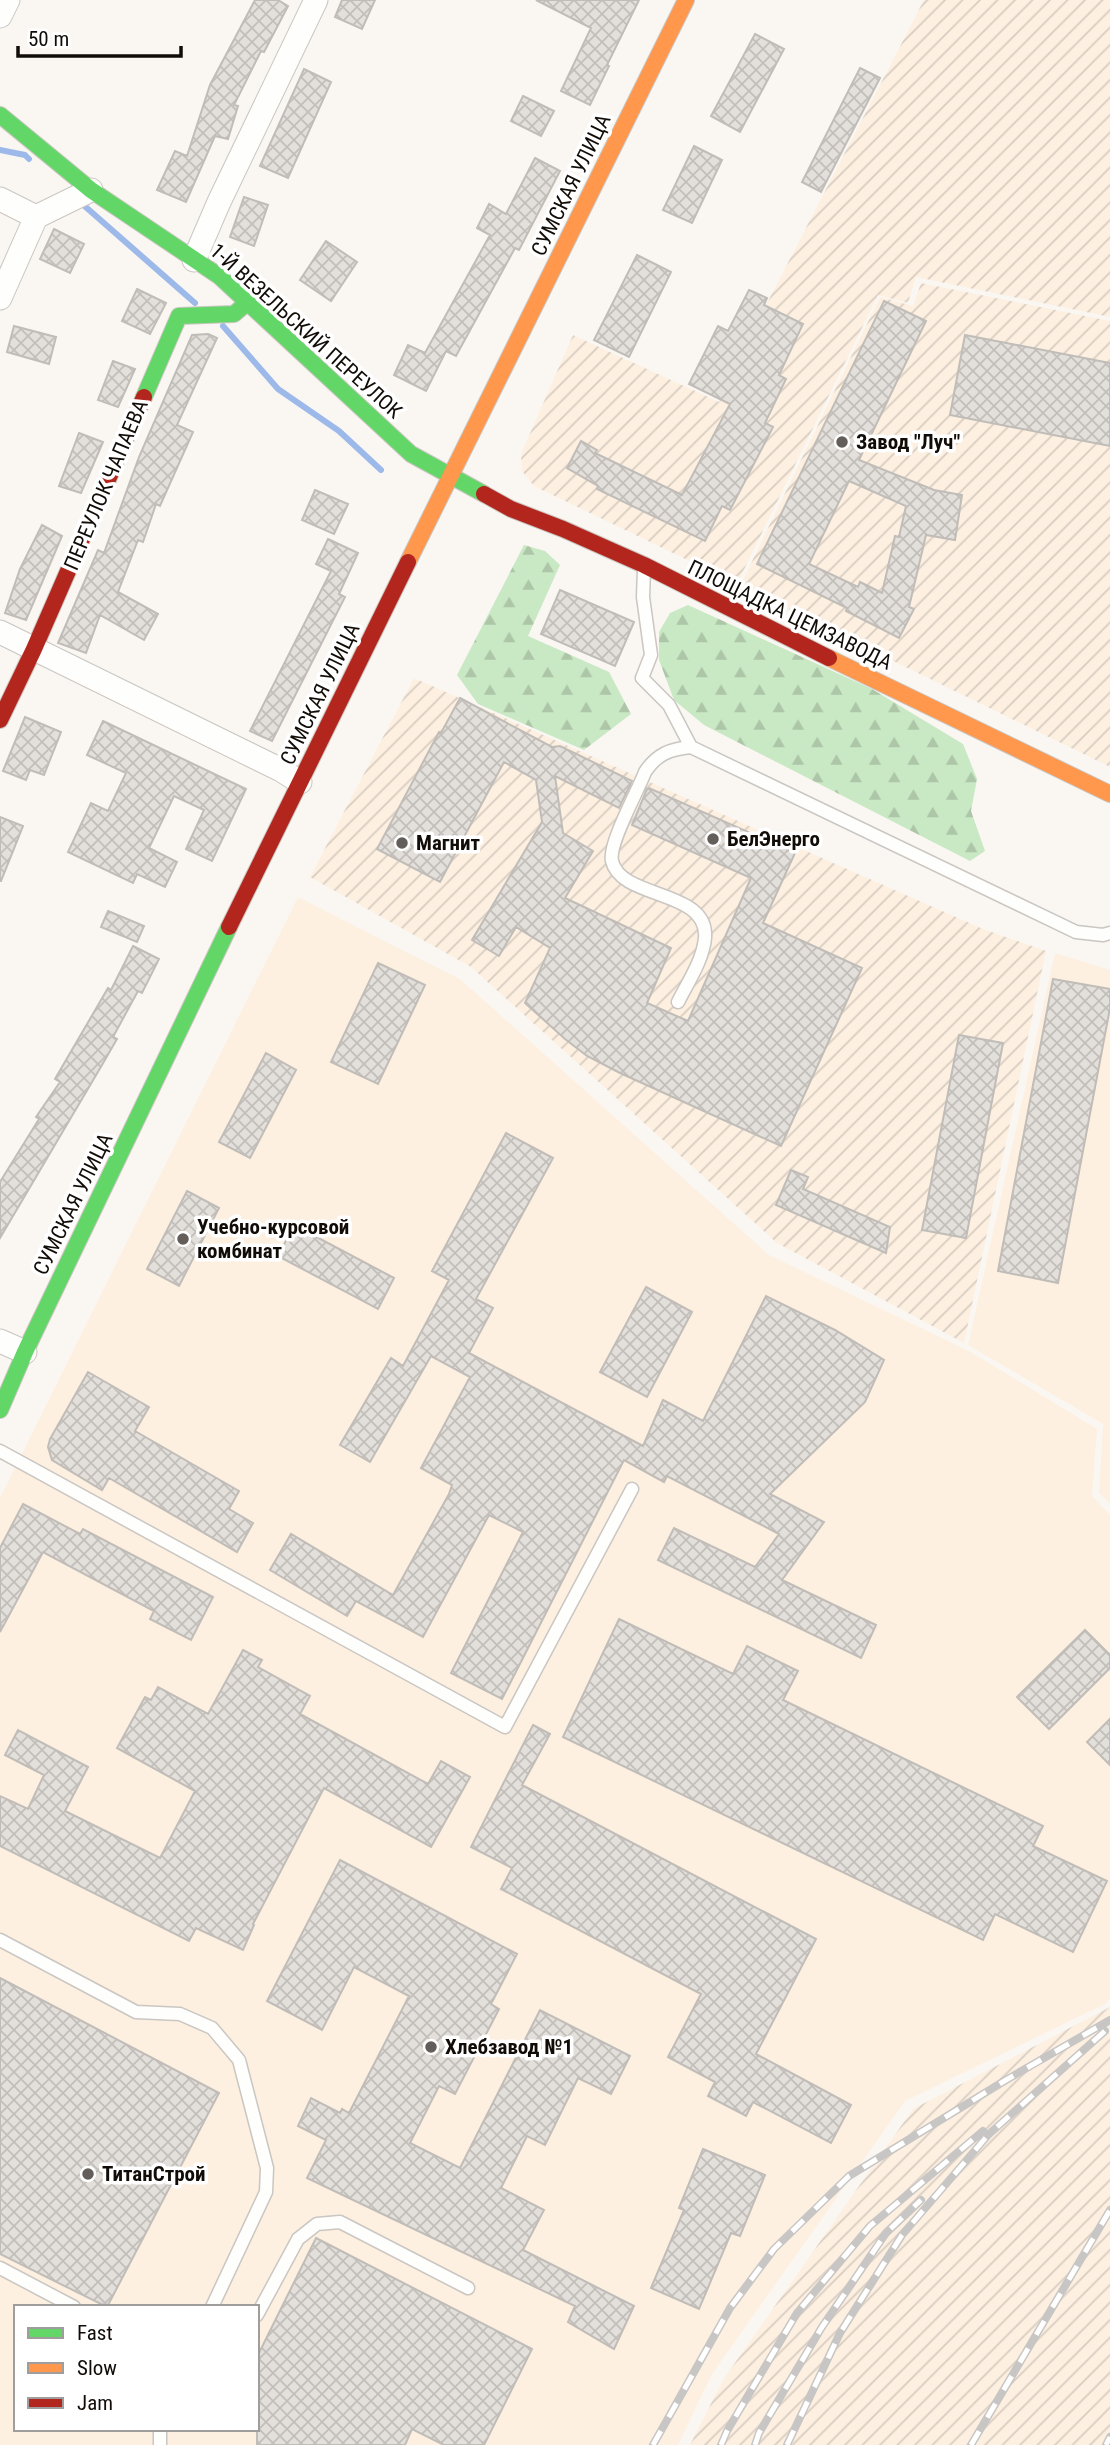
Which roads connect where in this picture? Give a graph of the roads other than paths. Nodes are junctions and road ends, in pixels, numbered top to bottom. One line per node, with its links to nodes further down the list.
1 (8, 0): 4 (street)
2 (316, 0): 9 (street)
3 (686, 0): 12 (street, СУМСКАЯ УЛИЦА)
4 (0, 16)
5 (0, 115): 6 (street, 1-Й ВЕЗЕЛЬСКИЙ ПЕРЕУЛОК)
6 (91, 190): 8 (street); 9 (street, 1-Й ВЕЗЕЛЬСКИЙ ПЕРЕУЛОК)
7 (0, 199): 8 (street)
8 (36, 217): 10 (street)
9 (194, 260): 11 (street, 1-Й ВЕЗЕЛЬСКИЙ ПЕРЕУЛОК)
10 (0, 298)
11 (248, 302): 12 (street, 1-Й ВЕЗЕЛЬСКИЙ ПЕРЕУЛОК); 15 (street, ПЕРЕУЛОК ЧАПАЕВА)
12 (451, 476): 13 (street, ПЛОЩАДКА ЦЕМЗАВОДА); 18 (street, СУМСКАЯ УЛИЦА)
13 (644, 565): 17 (lane); 19 (street, ПЛОЩАДКА ЦЕМЗАВОДА)
14 (0, 632): 15 (street)
15 (34, 649): 16 (street, ПЕРЕУЛОК ЧАПАЕВА); 18 (street)
16 (0, 720)
17 (691, 747): 20 (lane); 21 (lane)
18 (300, 782): 23 (street, СУМСКАЯ УЛИЦА)
19 (1110, 794)
20 (1110, 933)
21 (678, 1002)
22 (0, 1341): 23 (street)
23 (25, 1352): 24 (street, СУМСКАЯ УЛИЦА)
24 (0, 1410)
25 (0, 1451): 26 (lane)
26 (632, 1489)
27 (0, 1940): 31 (lane)
28 (0, 2268): 30 (lane)
29 (468, 2288): 32 (lane)
30 (70, 2305)
31 (213, 2305)
32 (259, 2311)

